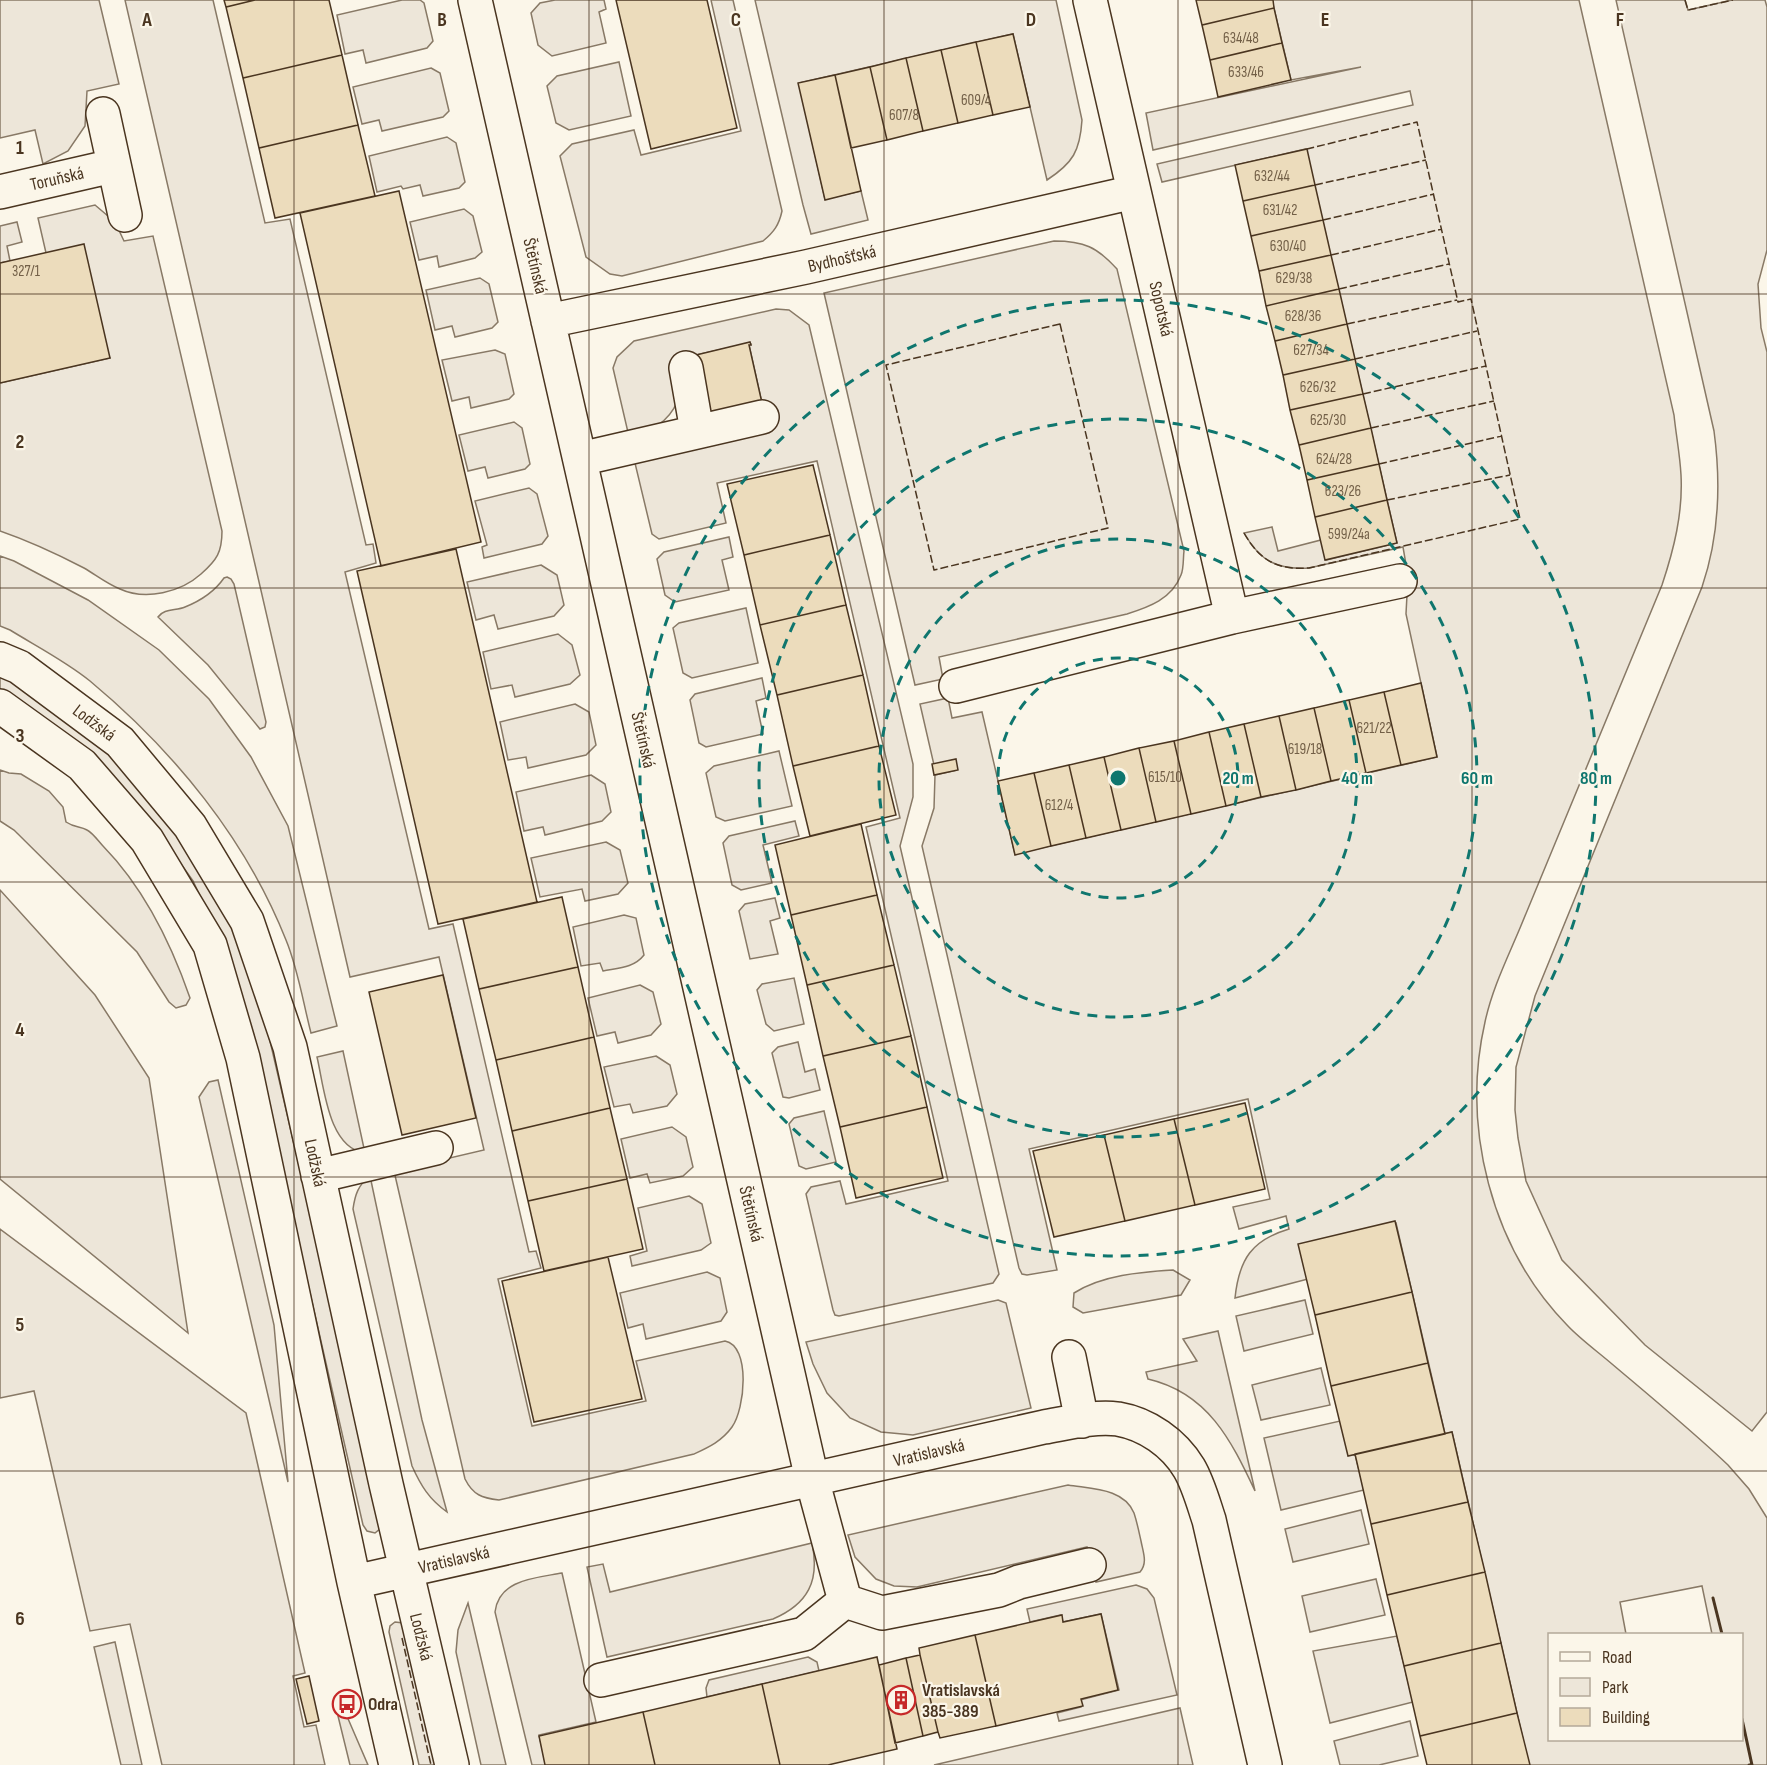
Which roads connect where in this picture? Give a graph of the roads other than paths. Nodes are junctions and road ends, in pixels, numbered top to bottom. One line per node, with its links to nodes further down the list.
1 (475, 0): 8 (street, Štětínská)
2 (1090, 0): 6 (street, Sopotská)
3 (103, 114): 4 (street)
4 (113, 166): 5 (street, Toruňská); 7 (street)
5 (0, 192)
6 (1134, 192): 8 (street, Bydhošťská); 14 (street, Sopotská)
7 (125, 215)
8 (548, 321): 12 (street, Štětínská)
9 (686, 368): 11 (street)
10 (762, 417): 11 (street)
11 (697, 431): 12 (street)
12 (580, 459): 22 (street, Štětínská)
13 (1400, 581): 14 (street)
14 (1232, 617): 16 (street)
15 (0, 659): 19 (street, Lodžská)
16 (956, 686)
17 (0, 706): 25 (street)
18 (436, 1148): 19 (street)
19 (318, 1176): 24 (street, Lodžská)
20 (1070, 1357): 21 (street)
21 (1082, 1420): 22 (street, Vratislavská); 30 (street, Vratislavská)
22 (812, 1479): 24 (street, Vratislavská); 26 (street, Štětínská)
23 (1089, 1565): 26 (street)
24 (406, 1571): 25 (street, Vratislavská); 29 (street, Lodžská)
25 (354, 1582): 28 (street)
26 (844, 1601): 27 (street)
27 (601, 1680)
28 (396, 1765)
29 (452, 1765)
30 (1265, 1765)

